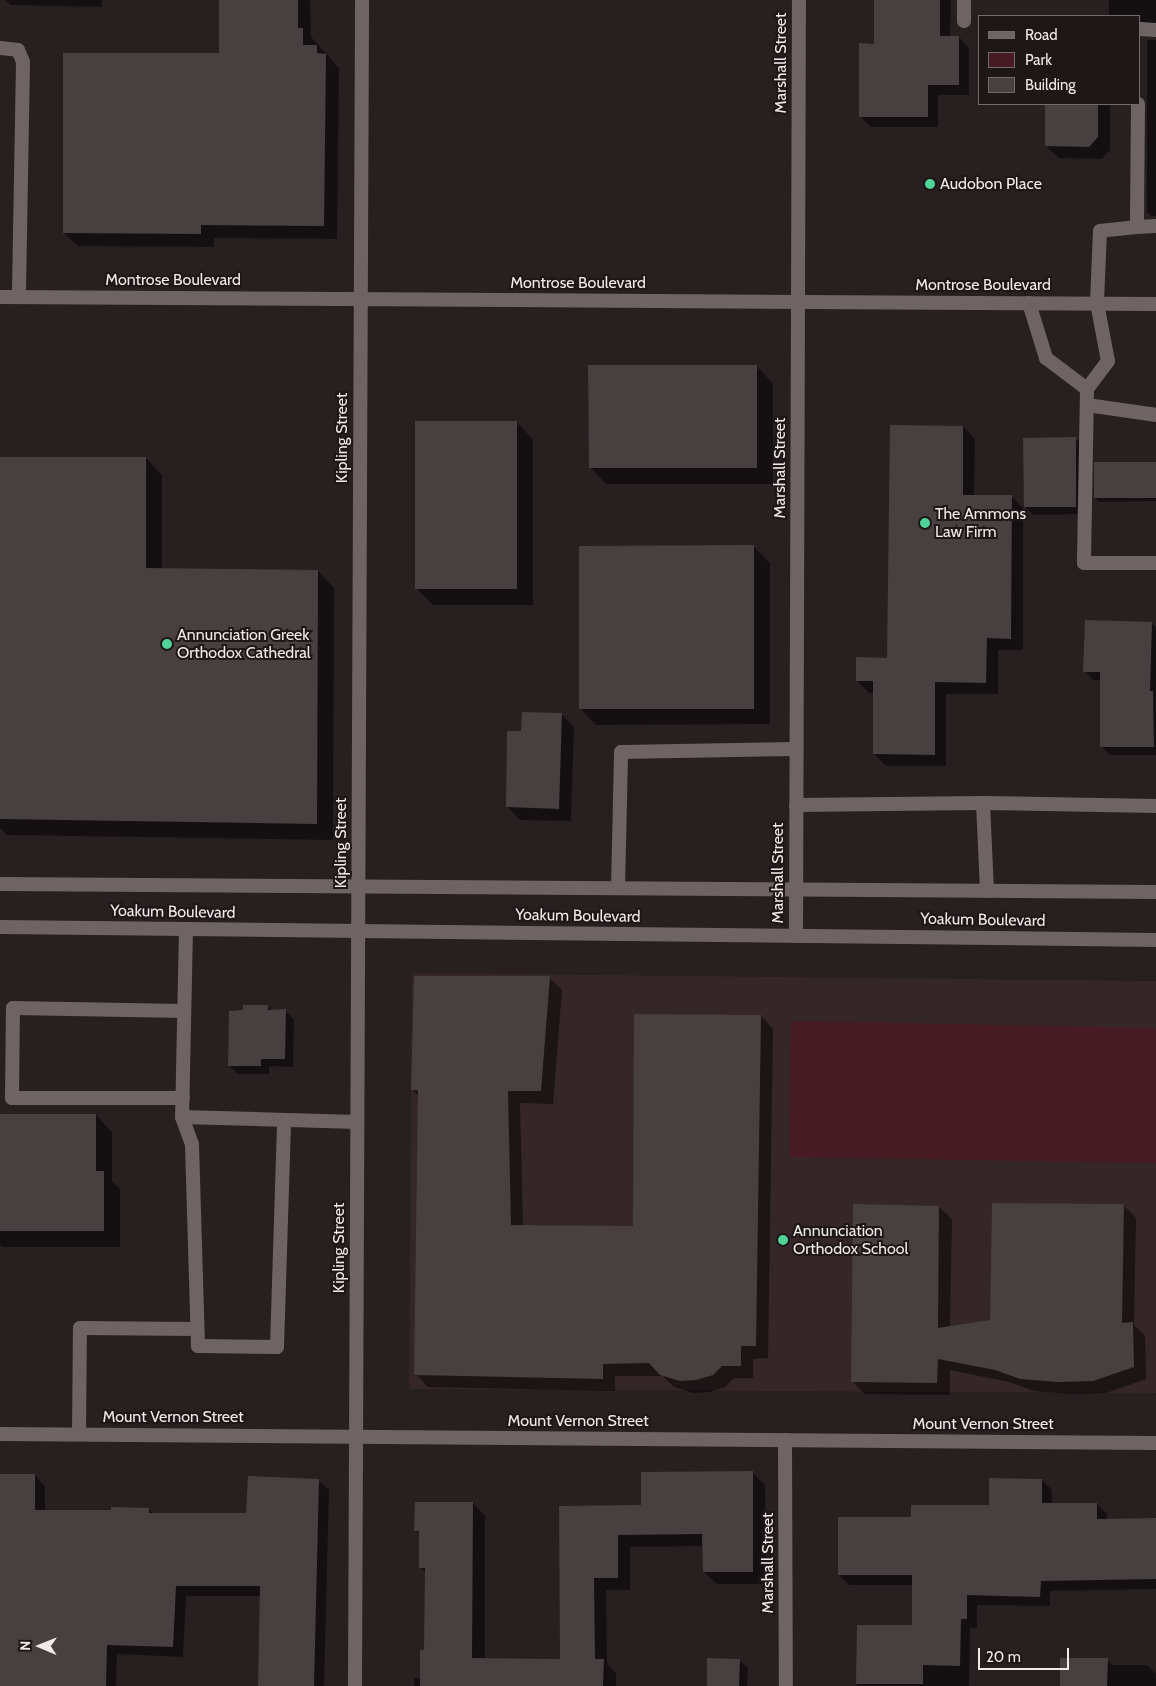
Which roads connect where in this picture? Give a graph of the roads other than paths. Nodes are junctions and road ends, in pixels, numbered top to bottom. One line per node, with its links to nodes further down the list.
1 (362, 0): 13 (street, Kipling Street)
2 (799, 0): 14 (street, Marshall Street)
3 (964, 0): 4 (street)
4 (964, 21)
5 (1141, 29): 6 (street)
6 (1156, 30)
7 (0, 48): 12 (street)
8 (1138, 105): 10 (street)
9 (1156, 226): 10 (street)
10 (1137, 227): 16 (street)
11 (0, 296): 12 (street, Montrose Boulevard)
12 (19, 297): 13 (street, Montrose Boulevard)
13 (361, 299): 14 (street, Montrose Boulevard); 27 (street, Kipling Street)
14 (798, 302): 15 (street, Montrose Boulevard); 22 (street, Marshall Street)
15 (1029, 303): 16 (street, Montrose Boulevard); 18 (street)
16 (1097, 303): 17 (street, Montrose Boulevard); 18 (street)
17 (1156, 304)
18 (1087, 389): 19 (street)
19 (1087, 405): 20 (street); 21 (street)
20 (1156, 415)
21 (1156, 563)
22 (796, 749): 24 (street, Marshall Street); 28 (street)
23 (982, 803): 24 (street); 25 (street); 30 (street)
24 (796, 805): 29 (street, Marshall Street)
25 (1156, 806)
26 (0, 884): 27 (street, Yoakum Boulevard)
27 (358, 885): 28 (street, Yoakum Boulevard); 34 (street, Kipling Street)
28 (618, 888): 29 (street, Yoakum Boulevard)
29 (796, 890): 30 (street, Yoakum Boulevard); 35 (street, Marshall Street)
30 (987, 891): 31 (street, Yoakum Boulevard)
31 (1156, 892)
32 (0, 927): 33 (street, Yoakum Boulevard)
33 (186, 929): 34 (street, Yoakum Boulevard); 37 (street)
34 (358, 932): 35 (street, Yoakum Boulevard); 41 (street, Kipling Street)
35 (796, 936): 36 (street, Yoakum Boulevard)
36 (1156, 940)
37 (184, 1011): 38 (street); 38 (street)
38 (183, 1098): 39 (street)
39 (182, 1118): 40 (street); 42 (street)
40 (284, 1120): 41 (street); 42 (street)
41 (357, 1122): 45 (street, Kipling Street)
42 (198, 1329): 44 (street)
43 (0, 1434): 44 (street, Mount Vernon Street)
44 (80, 1434): 45 (street, Mount Vernon Street)
45 (356, 1437): 46 (street, Mount Vernon Street); 48 (street, Kipling Street)
46 (785, 1440): 47 (street, Mount Vernon Street); 49 (street, Marshall Street)
47 (1156, 1443)
48 (355, 1686)
49 (786, 1686)

